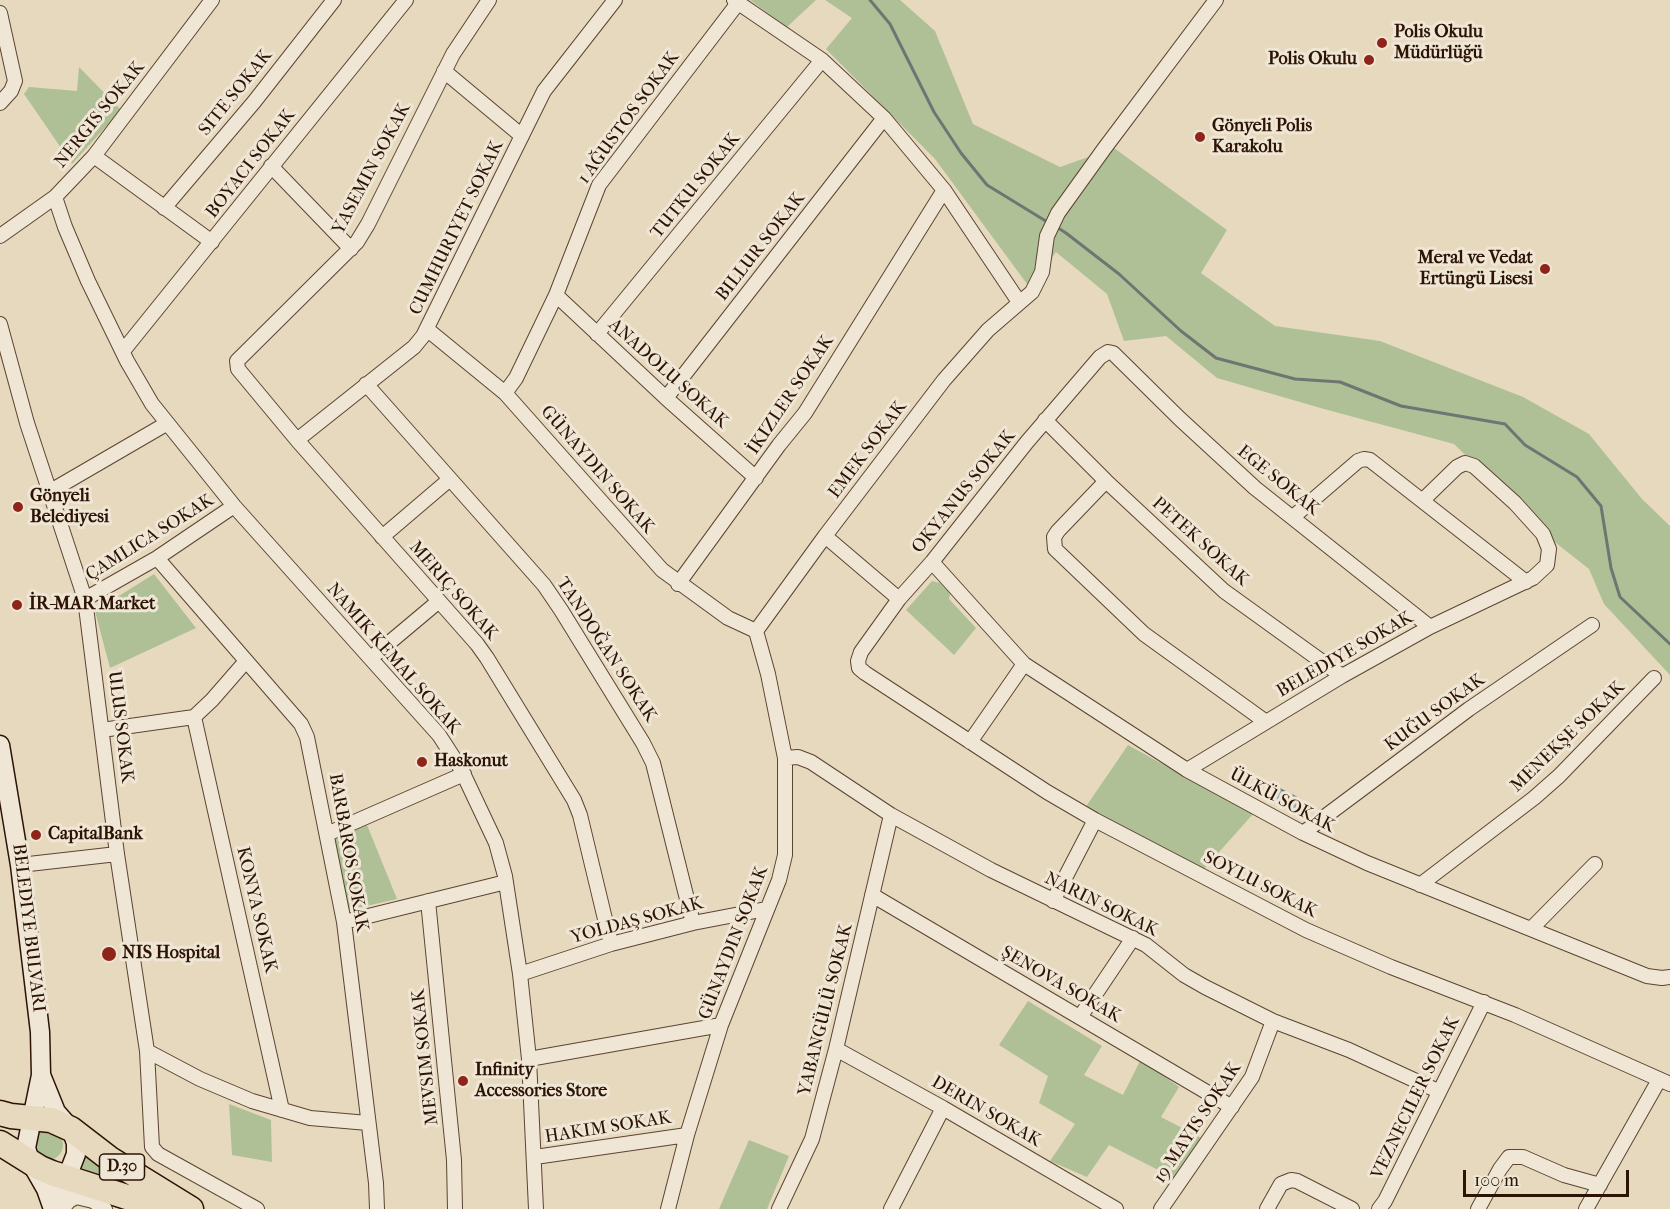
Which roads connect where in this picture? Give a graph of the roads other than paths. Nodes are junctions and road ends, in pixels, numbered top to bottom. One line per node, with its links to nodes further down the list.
1 (212, 0): 14 (street, NERGIS SOKAK)
2 (334, 0): 18 (street, SITE SOKAK)
3 (406, 0): 15 (street)
4 (489, 0): 10 (street, YASEMIN SOKAK)
5 (615, 0): 13 (street, CUMHURIYET SOKAK)
6 (1216, 0): 23 (street, EMEK SOKAK)
7 (736, 1): 9 (street); 22 (street, 1 AĞUSTOS SOKAK)
8 (0, 13): 11 (street)
9 (822, 60): 12 (street); 26 (street, TUTKU SOKAK)
10 (444, 71): 13 (street); 21 (street, YASEMIN SOKAK)
11 (0, 103)
12 (884, 118): 16 (street); 32 (street, BILLUR SOKAK)
13 (522, 136): 25 (street, CUMHURIYET SOKAK)
14 (94, 156): 17 (street, NERGIS SOKAK); 18 (street)
15 (271, 166): 20 (street); 21 (street)
16 (944, 190): 23 (street); 37 (street, İKIZLER SOKAK)
17 (55, 197): 19 (street, NERGIS SOKAK); 27 (street)
18 (164, 208): 20 (street)
19 (0, 236)
20 (212, 243): 27 (street)
21 (351, 249): 29 (street, YASEMIN SOKAK)
22 (556, 295): 26 (street, ANADOLU SOKAK); 31 (street, 1 AĞUSTOS SOKAK)
23 (1019, 302): 43 (street, EMEK SOKAK)
24 (0, 324): 39 (street, ULUS SOKAK)
25 (428, 330): 30 (street, CUMHURIYET SOKAK); 31 (street)
26 (597, 334): 32 (street, ANADOLU SOKAK)
27 (123, 351): 34 (street)
28 (1113, 353): 33 (street, OKYANUS SOKAK); 42 (street, EGE SOKAK)
29 (237, 361): 35 (street, MERIÇ SOKAK)
30 (366, 384): 35 (street, CUMHURIYET SOKAK); 36 (street, TANDOĞAN SOKAK)
31 (505, 393): 48 (street)
32 (666, 398): 37 (street, ANADOLU SOKAK)
33 (1045, 420): 38 (street, PETEK SOKAK); 46 (street, OKYANUS SOKAK)
34 (166, 424): 39 (street); 41 (street)
35 (297, 440): 44 (street, MERIÇ SOKAK)
36 (450, 478): 44 (street); 84 (street, TANDOĞAN SOKAK)
37 (756, 478): 48 (street, İKIZLER SOKAK)
38 (1106, 481): 59 (street, PETEK SOKAK); 62 (street)
39 (49, 492): 49 (street, ULUS SOKAK)
40 (1423, 500): 42 (street); 47 (street); 47 (street, BELEDIYE SOKAK)
41 (234, 506): 45 (street); 55 (street)
42 (1293, 517): 53 (street, EGE SOKAK)
43 (825, 536): 50 (street); 54 (street, EMEK SOKAK)
44 (382, 537): 51 (street, MERIÇ SOKAK)
45 (157, 558): 49 (street); 56 (street, BARBAROS SOKAK)
46 (932, 562): 50 (street, OKYANUS SOKAK); 57 (street, ÜLKÜ SOKAK)
47 (1526, 582): 53 (street, BELEDIYE SOKAK)
48 (678, 584): 54 (street)
49 (86, 599): 63 (street, ULUS SOKAK)
50 (899, 599): 58 (street, OKYANUS SOKAK)
51 (439, 601): 55 (street); 87 (street, MERIÇ SOKAK)
52 (1592, 625): 73 (street, KUĞU SOKAK)
53 (1430, 627): 59 (street, BELEDIYE SOKAK)
54 (756, 631): 66 (street)
55 (371, 658): 68 (street)
56 (246, 661): 61 (street); 72 (street, BARBAROS SOKAK)
57 (1024, 664): 64 (street); 67 (street, ÜLKÜ SOKAK)
58 (860, 668): 64 (street, SOYLU SOKAK)
59 (1342, 676): 62 (street, BELEDIYE SOKAK)
60 (1654, 678): 78 (street, MENEKŞE SOKAK)
61 (194, 717): 63 (street); 102 (street, KONYA SOKAK)
62 (1266, 722): 67 (street, BELEDIYE SOKAK)
63 (102, 730): 74 (street, ULUS SOKAK)
64 (970, 742): 71 (street, SOYLU SOKAK)
65 (0, 745): 69 (main road)
66 (785, 758): 70 (street, NARIN SOKAK); 82 (street)
67 (1187, 770): 73 (street, ÜLKÜ SOKAK)
68 (464, 774): 72 (street); 77 (street)
69 (4, 786): 76 (main road)
70 (891, 814): 79 (street, YABANGÜLÜ SOKAK); 80 (street, NARIN SOKAK)
71 (1095, 820): 80 (street); 90 (street, SOYLU SOKAK)
72 (327, 834): 83 (street, BARBAROS SOKAK)
73 (1303, 834): 78 (street, ÜLKÜ SOKAK)
74 (117, 854): 76 (street); 95 (street, ULUS SOKAK)
75 (1595, 864): 85 (street)
76 (21, 866): 97 (main road)
77 (506, 882): 81 (street); 88 (street)
78 (1420, 885): 85 (street, ÜLKÜ SOKAK)
79 (872, 895): 91 (street, ŞENOVA SOKAK); 94 (street, YABANGÜLÜ SOKAK)
80 (1053, 901): 86 (street, NARIN SOKAK)
81 (428, 902): 83 (street); 120 (street, MEVSIM SOKAK)
82 (766, 909): 84 (street, YOLDAŞ SOKAK); 93 (street)
83 (344, 922): 105 (street, BARBAROS SOKAK)
84 (693, 923): 87 (street, YOLDAŞ SOKAK)
85 (1531, 929): 89 (street, ÜLKÜ SOKAK)
86 (1133, 938): 91 (street); 92 (street, NARIN SOKAK)
87 (611, 945): 88 (street, YOLDAŞ SOKAK)
88 (520, 974): 96 (street)
89 (1670, 977)
90 (1484, 1002): 98 (street, SOYLU SOKAK); 99 (street, VEZNECILER SOKAK)
91 (1080, 1017): 100 (street, ŞENOVA SOKAK)
92 (1273, 1021): 99 (street, NARIN SOKAK); 100 (street)
93 (721, 1025): 96 (street); 107 (street)
94 (836, 1049): 101 (street, DERIN SOKAK); 123 (street, YABANGÜLÜ SOKAK)
95 (147, 1051): 102 (street); 118 (street, ULUS SOKAK)
96 (529, 1059): 109 (street)
97 (41, 1076): 104 (main road); 106 (main road)
98 (1665, 1082): 112 (street)
99 (1438, 1091): 129 (street, VEZNECILER SOKAK)
100 (1232, 1107): 126 (street)
101 (943, 1108): 124 (street); 125 (street, DERIN SOKAK)
102 (282, 1110): 105 (street)
103 (0, 1113): 104 (highway, D.30)
104 (32, 1119): 106 (highway, D.30); 110 (main road)
105 (368, 1123): 119 (street, BARBAROS SOKAK)
106 (71, 1129): 111 (main road); 117 (highway, D.30)
107 (687, 1135): 109 (street, HAKIM SOKAK); 122 (street)
108 (0, 1143): 110 (highway, D.30)
109 (535, 1158): 121 (street)
110 (30, 1161): 111 (highway, D.30); 113 (main road)
111 (64, 1177): 114 (main road); 116 (highway, D.30)
112 (1600, 1185): 130 (street); 131 (street)
113 (53, 1209)
114 (61, 1209): 115 (street)
115 (105, 1209)
116 (159, 1209)
117 (191, 1209)
118 (257, 1209)
119 (376, 1209)
120 (455, 1209)
121 (536, 1209)
122 (668, 1209)
123 (779, 1209)
124 (891, 1209)
125 (1116, 1209)
126 (1161, 1209)
127 (1267, 1209): 128 (street)
128 (1352, 1209)
129 (1378, 1209)
130 (1478, 1209)
131 (1586, 1209)

